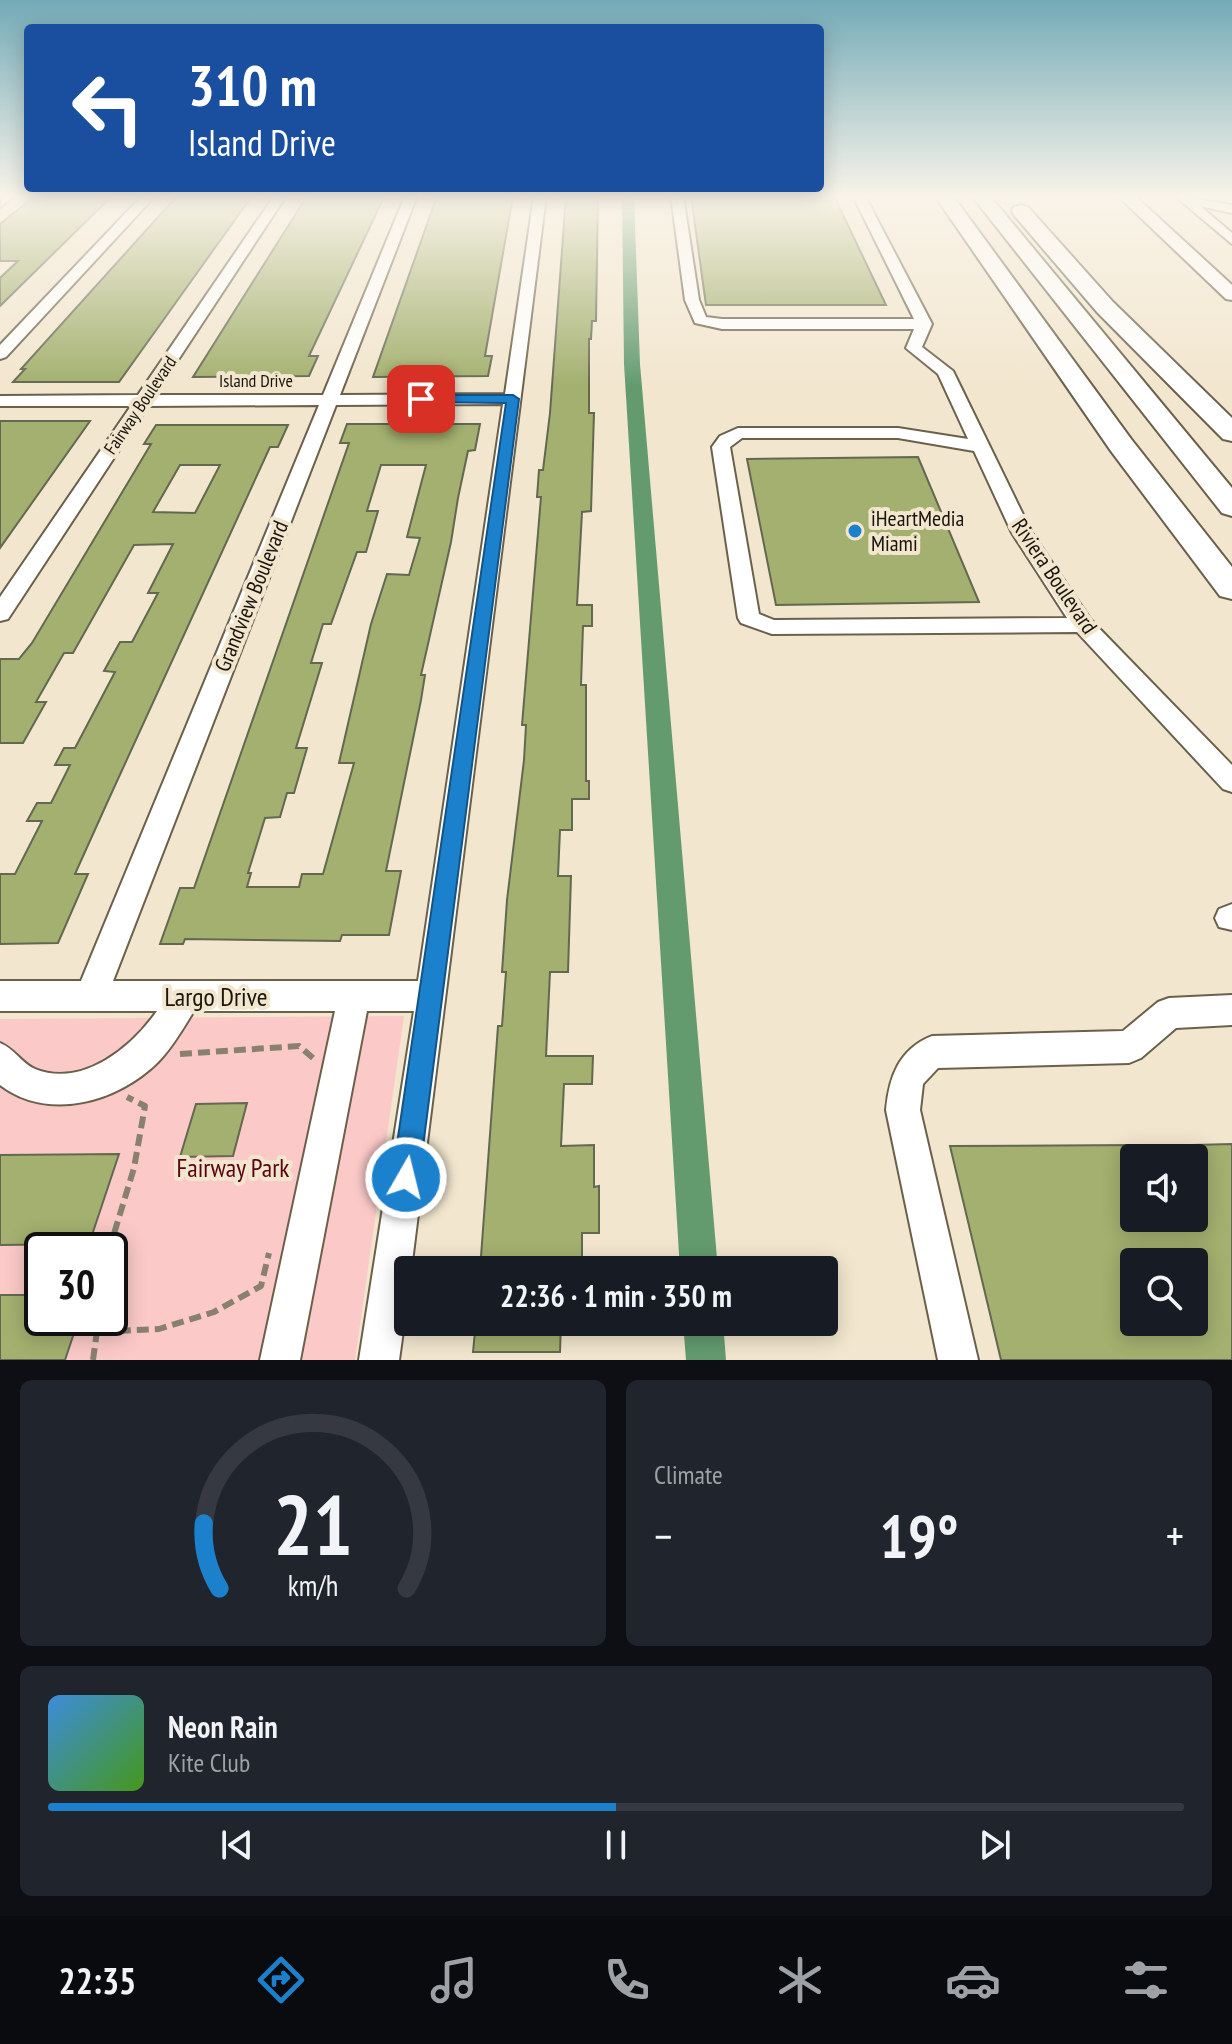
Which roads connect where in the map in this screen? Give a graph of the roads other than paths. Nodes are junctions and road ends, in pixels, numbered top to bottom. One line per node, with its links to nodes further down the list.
1 (76, 259): 16 (street)
2 (89, 259): 17 (street)
3 (237, 259): 19 (street, Fairway Boulevard)
4 (386, 259): 20 (street, Grandview Boulevard)
5 (532, 259): 18 (street)
6 (686, 259): 15 (street)
7 (891, 259): 15 (street)
8 (970, 259): 23 (highway)
9 (989, 259): 23 (highway)
10 (1030, 259): 25 (highway)
11 (1063, 259): 22 (highway)
12 (1082, 259): 22 (highway)
13 (1194, 259): 14 (main road)
14 (1232, 295)
15 (924, 324): 24 (street, Riviera Boulevard)
16 (0, 339)
17 (0, 354)
18 (513, 399): 20 (street, Island Drive); 33 (street)
19 (143, 400): 20 (street, Island Drive); 21 (street, Island Drive); 27 (street, Fairway Boulevard)
20 (330, 400): 30 (street, Grandview Boulevard)
21 (0, 401)
22 (1232, 431)
23 (1121, 445): 26 (highway)
24 (981, 447): 28 (street, Riviera Boulevard); 28 (street)
25 (1232, 507)
26 (1232, 589)
27 (0, 614)
28 (1083, 625): 29 (street, Riviera Boulevard)
29 (1232, 782)
30 (91, 996): 31 (street, Largo Drive); 34 (street, Largo Drive)
31 (186, 996): 32 (street, Largo Drive); 36 (street)
32 (354, 996): 33 (street, Largo Drive); 37 (street)
33 (432, 996): 38 (street)
34 (0, 997)
35 (1232, 1010): 39 (street)
36 (0, 1059)
37 (280, 1360)
38 (379, 1360)
39 (958, 1360)

